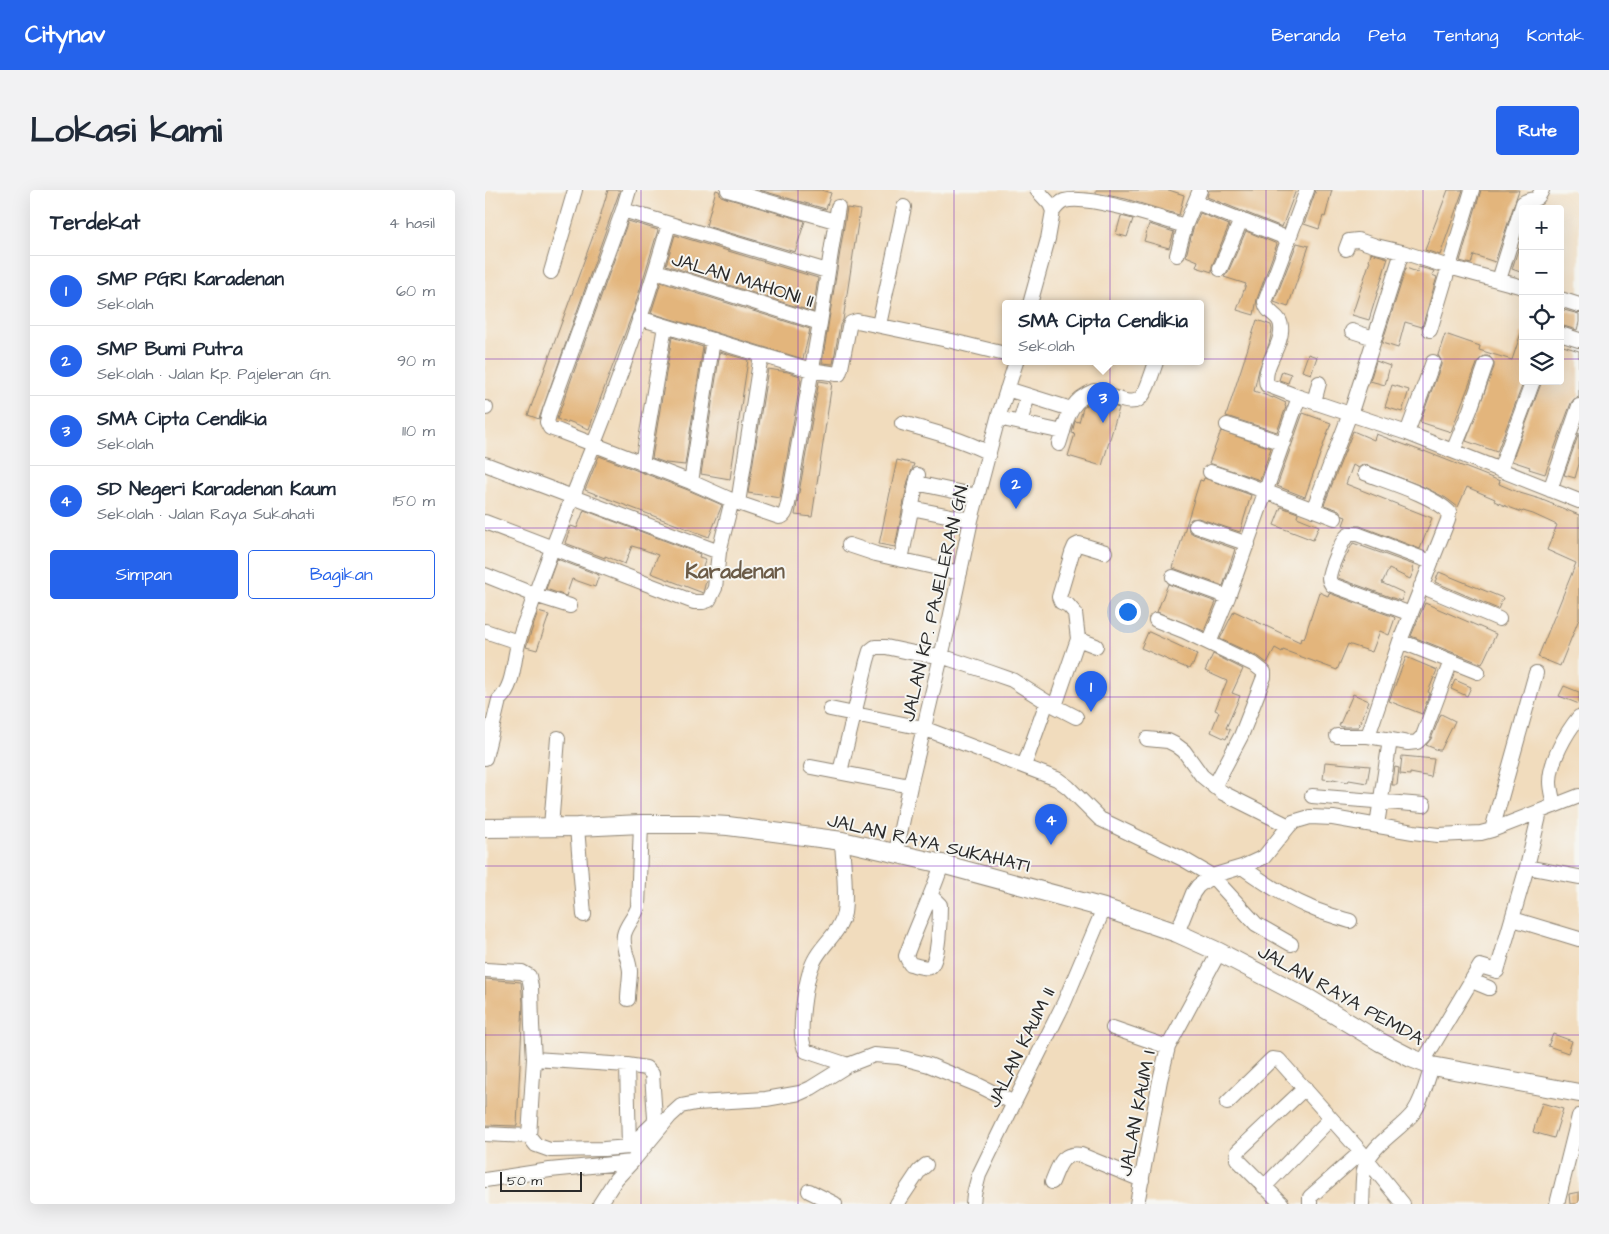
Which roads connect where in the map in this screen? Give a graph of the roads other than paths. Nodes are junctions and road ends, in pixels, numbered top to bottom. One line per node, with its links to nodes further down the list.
1 (575, 190): 23 (street)
2 (629, 190): 10 (street)
3 (728, 190): 22 (street)
4 (1037, 190): 11 (street)
5 (1306, 190): 15 (street)
6 (1472, 190): 19 (street)
7 (1542, 190): 24 (street)
8 (1197, 196): 12 (street); 14 (street)
9 (904, 207): 31 (street)
10 (623, 210): 13 (street); 61 (street)
11 (1053, 212): 14 (street); 26 (street)
12 (1241, 220): 15 (street); 20 (street)
13 (669, 224): 21 (street); 22 (street)
14 (1185, 226): 18 (street)
15 (1289, 238): 50 (street)
16 (1346, 249): 17 (street)
17 (1402, 252): 19 (street); 36 (street)
18 (1177, 255)
19 (1449, 267): 24 (street); 33 (street)
20 (1220, 269)
21 (656, 271): 29 (street); 30 (street, JALAN MAHONI II)
22 (827, 271): 30 (street)
23 (551, 272)
24 (1499, 280): 25 (street)
25 (1519, 287)
26 (1031, 300)
27 (1564, 300): 28 (street)
28 (1579, 305)
29 (639, 318): 32 (street); 61 (street)
30 (820, 322): 45 (street)
31 (879, 325): 39 (street); 45 (street)
32 (665, 326): 37 (street); 65 (street)
33 (1430, 330)
34 (1352, 331): 36 (street)
35 (1564, 335): 38 (street)
36 (1374, 338): 54 (street)
37 (713, 340): 40 (street); 69 (street)
38 (1579, 340)
39 (1002, 353)
40 (761, 355): 45 (street); 74 (street)
41 (1433, 362): 59 (street)
42 (1486, 364): 62 (street)
43 (1015, 365): 48 (street, JALAN KP. PAJELERAN GN.)
44 (1155, 365): 53 (street)
45 (811, 370): 74 (street)
46 (1319, 383): 51 (street)
47 (1532, 385): 66 (street)
48 (1007, 388): 49 (street); 55 (street, JALAN KP. PAJELERAN GN.)
49 (1028, 396): 53 (street); 56 (street)
50 (1299, 398): 51 (street); 60 (street)
51 (1314, 402): 54 (street)
52 (1579, 406): 70 (street)
53 (1071, 409): 56 (street)
54 (1349, 414): 59 (street); 77 (street)
55 (998, 418): 56 (street); 63 (street, JALAN KP. PAJELERAN GN.)
56 (1020, 422)
57 (902, 423): 63 (street)
58 (1227, 425): 60 (street)
59 (1407, 433): 62 (street)
60 (1283, 443): 71 (street)
61 (593, 445): 65 (street); 72 (street)
62 (1453, 451): 66 (street)
63 (989, 453): 73 (street, JALAN KP. PAJELERAN GN.)
64 (485, 464): 72 (street)
65 (642, 464): 69 (street)
66 (1501, 470): 70 (street)
67 (1209, 472): 71 (street)
68 (1365, 473): 88 (street)
69 (691, 482): 74 (street)
70 (1550, 490): 75 (street)
71 (1265, 492): 77 (street); 82 (street)
72 (572, 496): 84 (street); 85 (street)
73 (977, 496): 76 (street); 79 (street, JALAN KP. PAJELERAN GN.)
74 (735, 501): 85 (street)
75 (1579, 501)
76 (911, 508): 79 (street); 87 (street)
77 (1313, 510): 78 (street)
78 (1335, 518)
79 (971, 520): 89 (street, JALAN KP. PAJELERAN GN.)
80 (485, 522): 84 (street)
81 (1196, 526): 82 (street)
82 (1248, 544): 94 (street)
83 (849, 545): 87 (street)
84 (553, 548): 85 (street); 93 (street)
85 (719, 552)
86 (1105, 552): 100 (street)
87 (901, 560): 89 (street)
88 (1431, 562): 92 (street); 96 (street)
89 (960, 573): 105 (street, JALAN KP. PAJELERAN GN.)
90 (485, 576): 93 (street)
91 (1173, 577): 94 (street)
92 (1421, 586): 96 (street); 97 (street)
93 (535, 595): 95 (street); 102 (street)
94 (1229, 598): 103 (street)
95 (570, 606)
96 (1411, 614): 101 (street)
97 (1499, 619)
98 (1156, 620): 103 (street)
99 (485, 631): 102 (street)
100 (1078, 639): 104 (street); 109 (street)
101 (1400, 641): 106 (street); 116 (street)
102 (518, 642): 120 (street)
103 (1209, 643): 125 (street)
104 (1096, 646)
105 (941, 656): 109 (street); 111 (street); 114 (street, JALAN KP. PAJELERAN GN.)
106 (1451, 661): 107 (street); 119 (street)
107 (1478, 672)
108 (1536, 673): 138 (street)
109 (1051, 704): 112 (street); 121 (street)
110 (830, 709): 111 (street)
111 (855, 713): 114 (street); 123 (street)
112 (1076, 717)
113 (1579, 717): 130 (street)
114 (923, 728): 121 (street); 124 (street, JALAN KP. PAJELERAN GN.)
115 (1337, 736): 116 (street)
116 (1368, 736): 119 (street)
117 (558, 738): 135 (street)
118 (1147, 739): 125 (street)
119 (1390, 740): 128 (street)
120 (485, 758)
121 (1024, 766): 144 (street)
122 (811, 767): 123 (street)
123 (839, 772): 124 (street)
124 (909, 786): 140 (street, JALAN KP. PAJELERAN GN.)
125 (1215, 787): 133 (street)
126 (1312, 796): 128 (street)
127 (1579, 796): 130 (street)
128 (1381, 801): 129 (street); 134 (street)
129 (1424, 804)
130 (1555, 806): 131 (street)
131 (1540, 812): 138 (street); 143 (street)
132 (641, 824): 136 (main road, JALAN RAYA SUKAHATI); 139 (main road, JALAN RAYA SUKAHATI); 158 (street)
133 (1289, 826): 134 (street); 142 (street)
134 (1377, 826): 138 (street)
135 (551, 827): 136 (main road, JALAN RAYA SUKAHATI); 137 (main road, JALAN RAYA SUKAHATI)
136 (577, 827): 148 (street)
137 (485, 828)
138 (1492, 830)
139 (842, 841): 140 (main road, JALAN RAYA SUKAHATI); 164 (street)
140 (896, 852): 141 (main road, JALAN RAYA SUKAHATI)
141 (942, 864): 146 (street); 147 (main road, JALAN RAYA SUKAHATI)
142 (1242, 867): 144 (street); 150 (street)
143 (1527, 867): 145 (street); 149 (street)
144 (1212, 876): 151 (street); 153 (street)
145 (1579, 877)
146 (931, 896)
147 (1104, 908): 151 (main road, JALAN RAYA SUKAHATI); 167 (street, JALAN KAUM II)
148 (584, 914)
149 (1513, 919): 152 (street); 156 (street)
150 (1350, 921)
151 (1177, 933): 154 (main road, JALAN RAYA PEMDA)
152 (1579, 939)
153 (1291, 944)
154 (1219, 952): 160 (street, JALAN KAUM I); 162 (main road, JALAN RAYA PEMDA)
155 (485, 970): 161 (street)
156 (1472, 981): 157 (street); 162 (street)
157 (1489, 988)
158 (628, 999)
159 (1113, 1028): 160 (street)
160 (1168, 1047): 178 (street, JALAN KAUM I)
161 (534, 1059): 163 (street); 172 (street)
162 (1427, 1064): 166 (main road, JALAN RAYA PEMDA); 174 (street)
163 (627, 1065): 173 (street); 173 (street)
164 (847, 1065): 167 (street); 175 (street)
165 (1305, 1088): 168 (street); 170 (street); 180 (street)
166 (1579, 1093)
167 (1014, 1103): 186 (street, JALAN KAUM II)
168 (1227, 1103)
169 (1579, 1116): 191 (street)
170 (1330, 1119): 174 (street); 180 (street)
171 (485, 1134): 172 (street)
172 (529, 1136): 173 (street)
173 (629, 1147)
174 (1365, 1156): 182 (street); 189 (street); 190 (street)
175 (632, 1162): 177 (street); 183 (street)
176 (926, 1165): 185 (street)
177 (485, 1180)
178 (1142, 1180): 179 (street); 187 (street, JALAN KAUM I)
179 (1052, 1182)
180 (1264, 1187): 188 (street)
181 (809, 1191): 184 (street)
182 (1311, 1202)
183 (600, 1204)
184 (835, 1204)
185 (897, 1204)
186 (973, 1204)
187 (1137, 1204)
188 (1282, 1204)
189 (1362, 1204)
190 (1403, 1204)
191 (1557, 1204)

